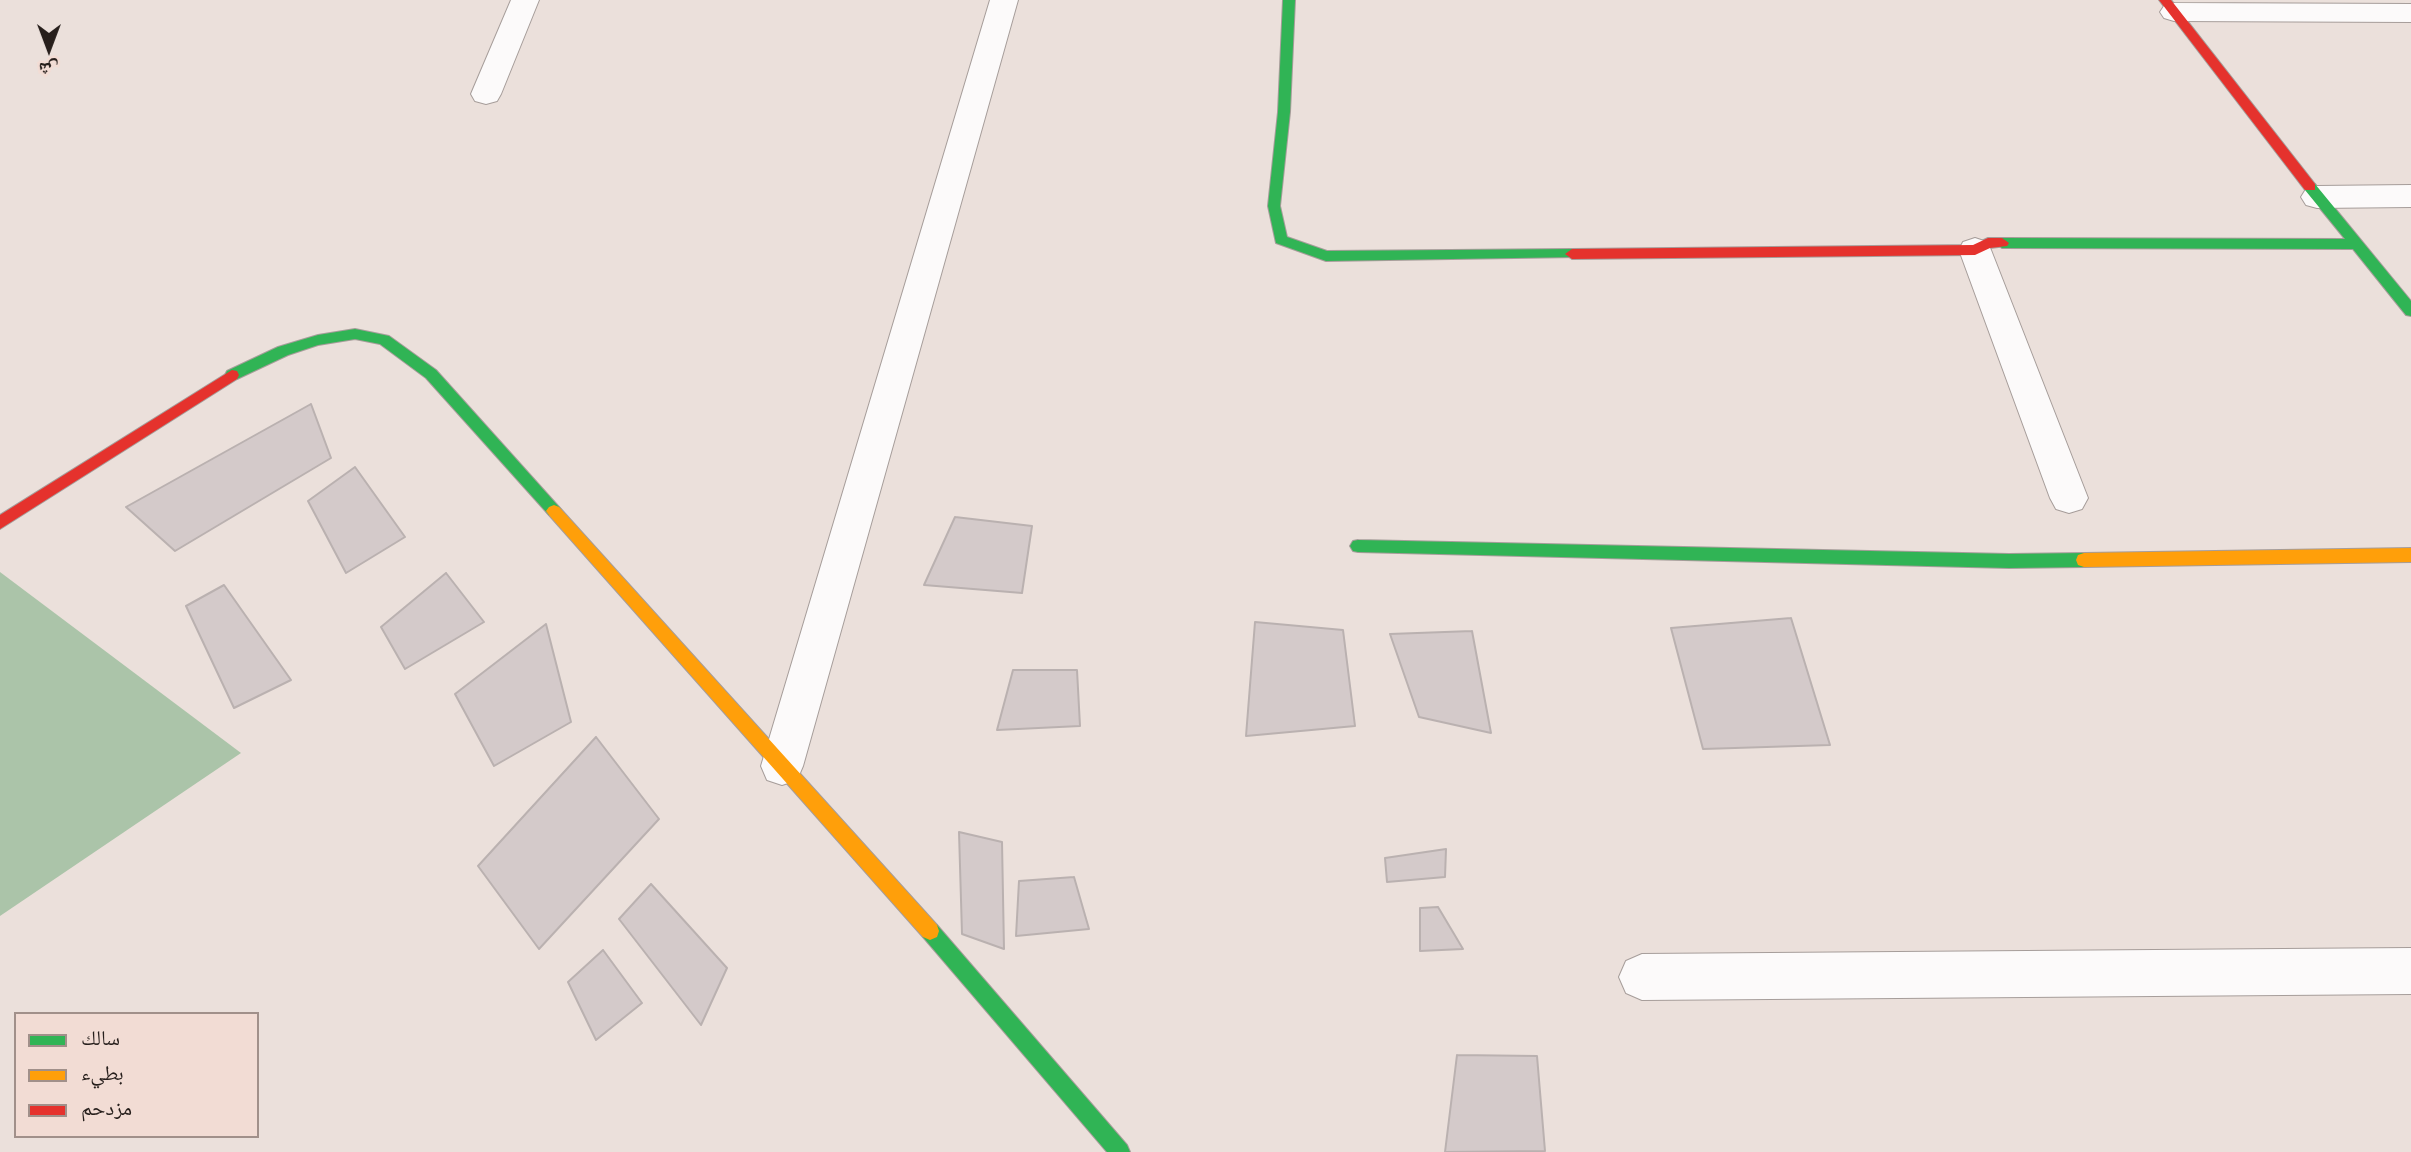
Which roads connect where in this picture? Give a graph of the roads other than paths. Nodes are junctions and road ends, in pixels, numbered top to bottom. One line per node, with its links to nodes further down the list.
1 (525, 0): 6 (street)
2 (1004, 0): 16 (street)
3 (1289, 0): 10 (street)
4 (2170, 6): 5 (street); 8 (street)
5 (2411, 13)
6 (486, 94)
7 (2411, 196): 8 (street)
8 (2317, 197): 9 (street)
9 (2354, 244): 10 (street); 11 (street)
10 (1975, 250): 12 (street)
11 (2408, 304)
12 (2069, 498)
13 (0, 523): 16 (street)
14 (1358, 546): 15 (street)
15 (2411, 555)
16 (782, 766): 19 (street)
17 (2411, 971): 18 (street)
18 (1642, 977)
19 (1120, 1152)

